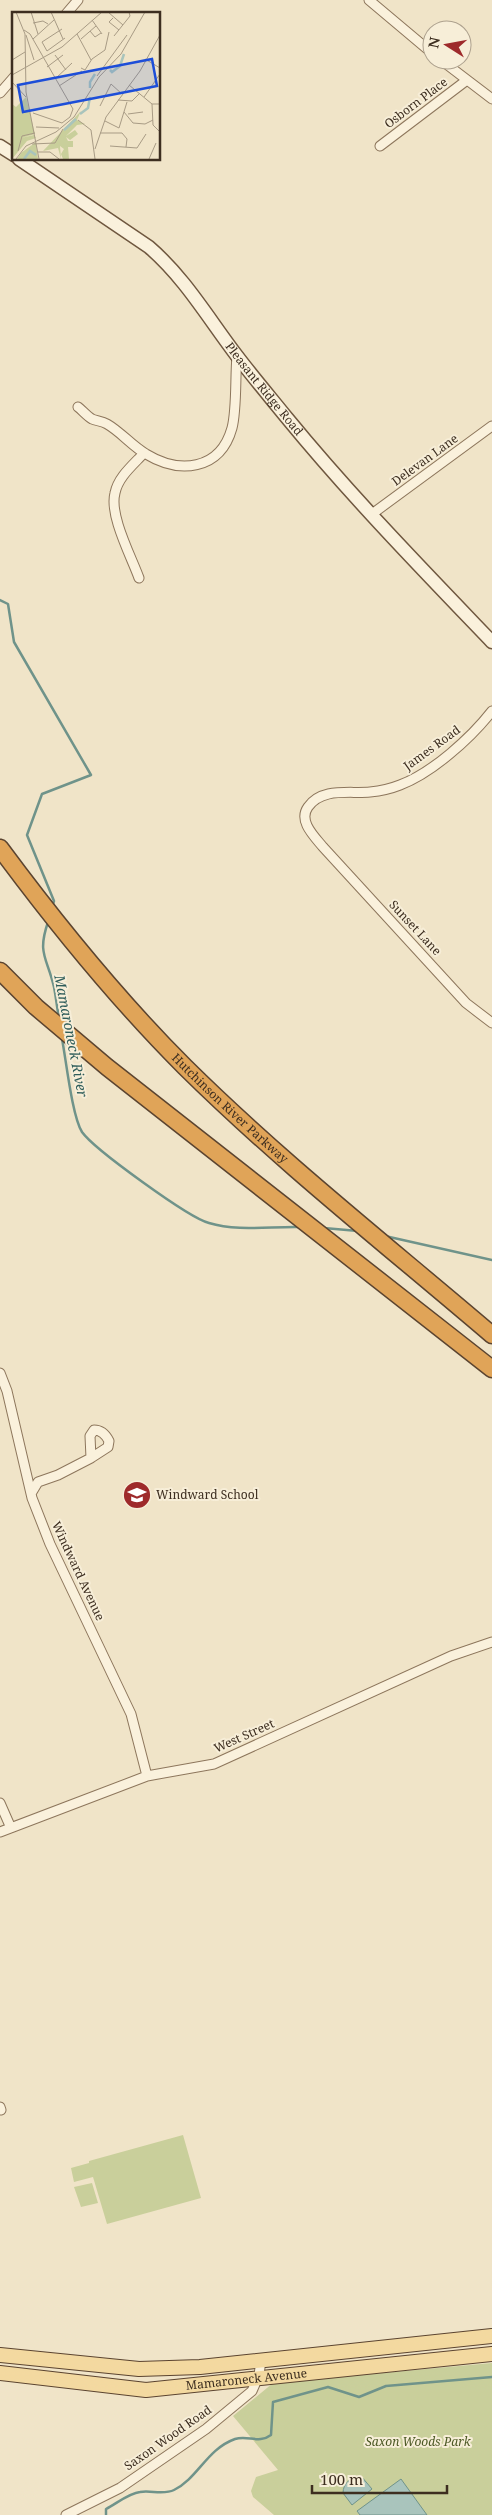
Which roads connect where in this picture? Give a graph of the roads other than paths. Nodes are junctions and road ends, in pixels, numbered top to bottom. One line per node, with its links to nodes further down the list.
1 (78, 0): 3 (street)
2 (369, 0): 4 (street)
3 (68, 12)
4 (422, 45)
5 (454, 70): 7 (street)
6 (12, 79): 8 (street)
7 (467, 80): 9 (street); 11 (street, Osborn Place)
8 (0, 93)
9 (492, 99)
10 (0, 146): 12 (street)
11 (380, 146)
12 (12, 154)
13 (20, 160): 14 (street, Pleasant Ridge Road)
14 (236, 356): 17 (street); 18 (street, Pleasant Ridge Road)
15 (78, 406): 17 (street)
16 (492, 426): 18 (street, Delevan Lane)
17 (144, 453): 19 (street)
18 (372, 514): 20 (street, Pleasant Ridge Road)
19 (139, 578)
20 (492, 642)
21 (492, 711): 22 (street, James Road)
22 (323, 847): 25 (street, Sunset Lane)
23 (0, 848): 26 (highway, Hutchinson River Parkway)
24 (0, 971): 27 (highway)
25 (492, 1023)
26 (492, 1335)
27 (492, 1369)
28 (0, 1373): 30 (street, Windward Avenue)
29 (91, 1458): 30 (street)
30 (32, 1492): 32 (street, Windward Avenue)
31 (492, 1642): 32 (street, West Street)
32 (147, 1776): 34 (street, West Street)
33 (0, 1802): 34 (street)
34 (11, 1828): 35 (street, West Street)
35 (0, 1832)
36 (492, 2336): 39 (main road, Mamaroneck Avenue)
37 (492, 2354): 41 (main road, Mamaroneck Avenue)
38 (0, 2355): 39 (main road, Mamaroneck Avenue)
39 (261, 2360): 41 (street, Saxon Wood Road)
40 (0, 2373): 41 (main road, Mamaroneck Avenue)
41 (258, 2380): 42 (street, Saxon Wood Road)
42 (66, 2515)

